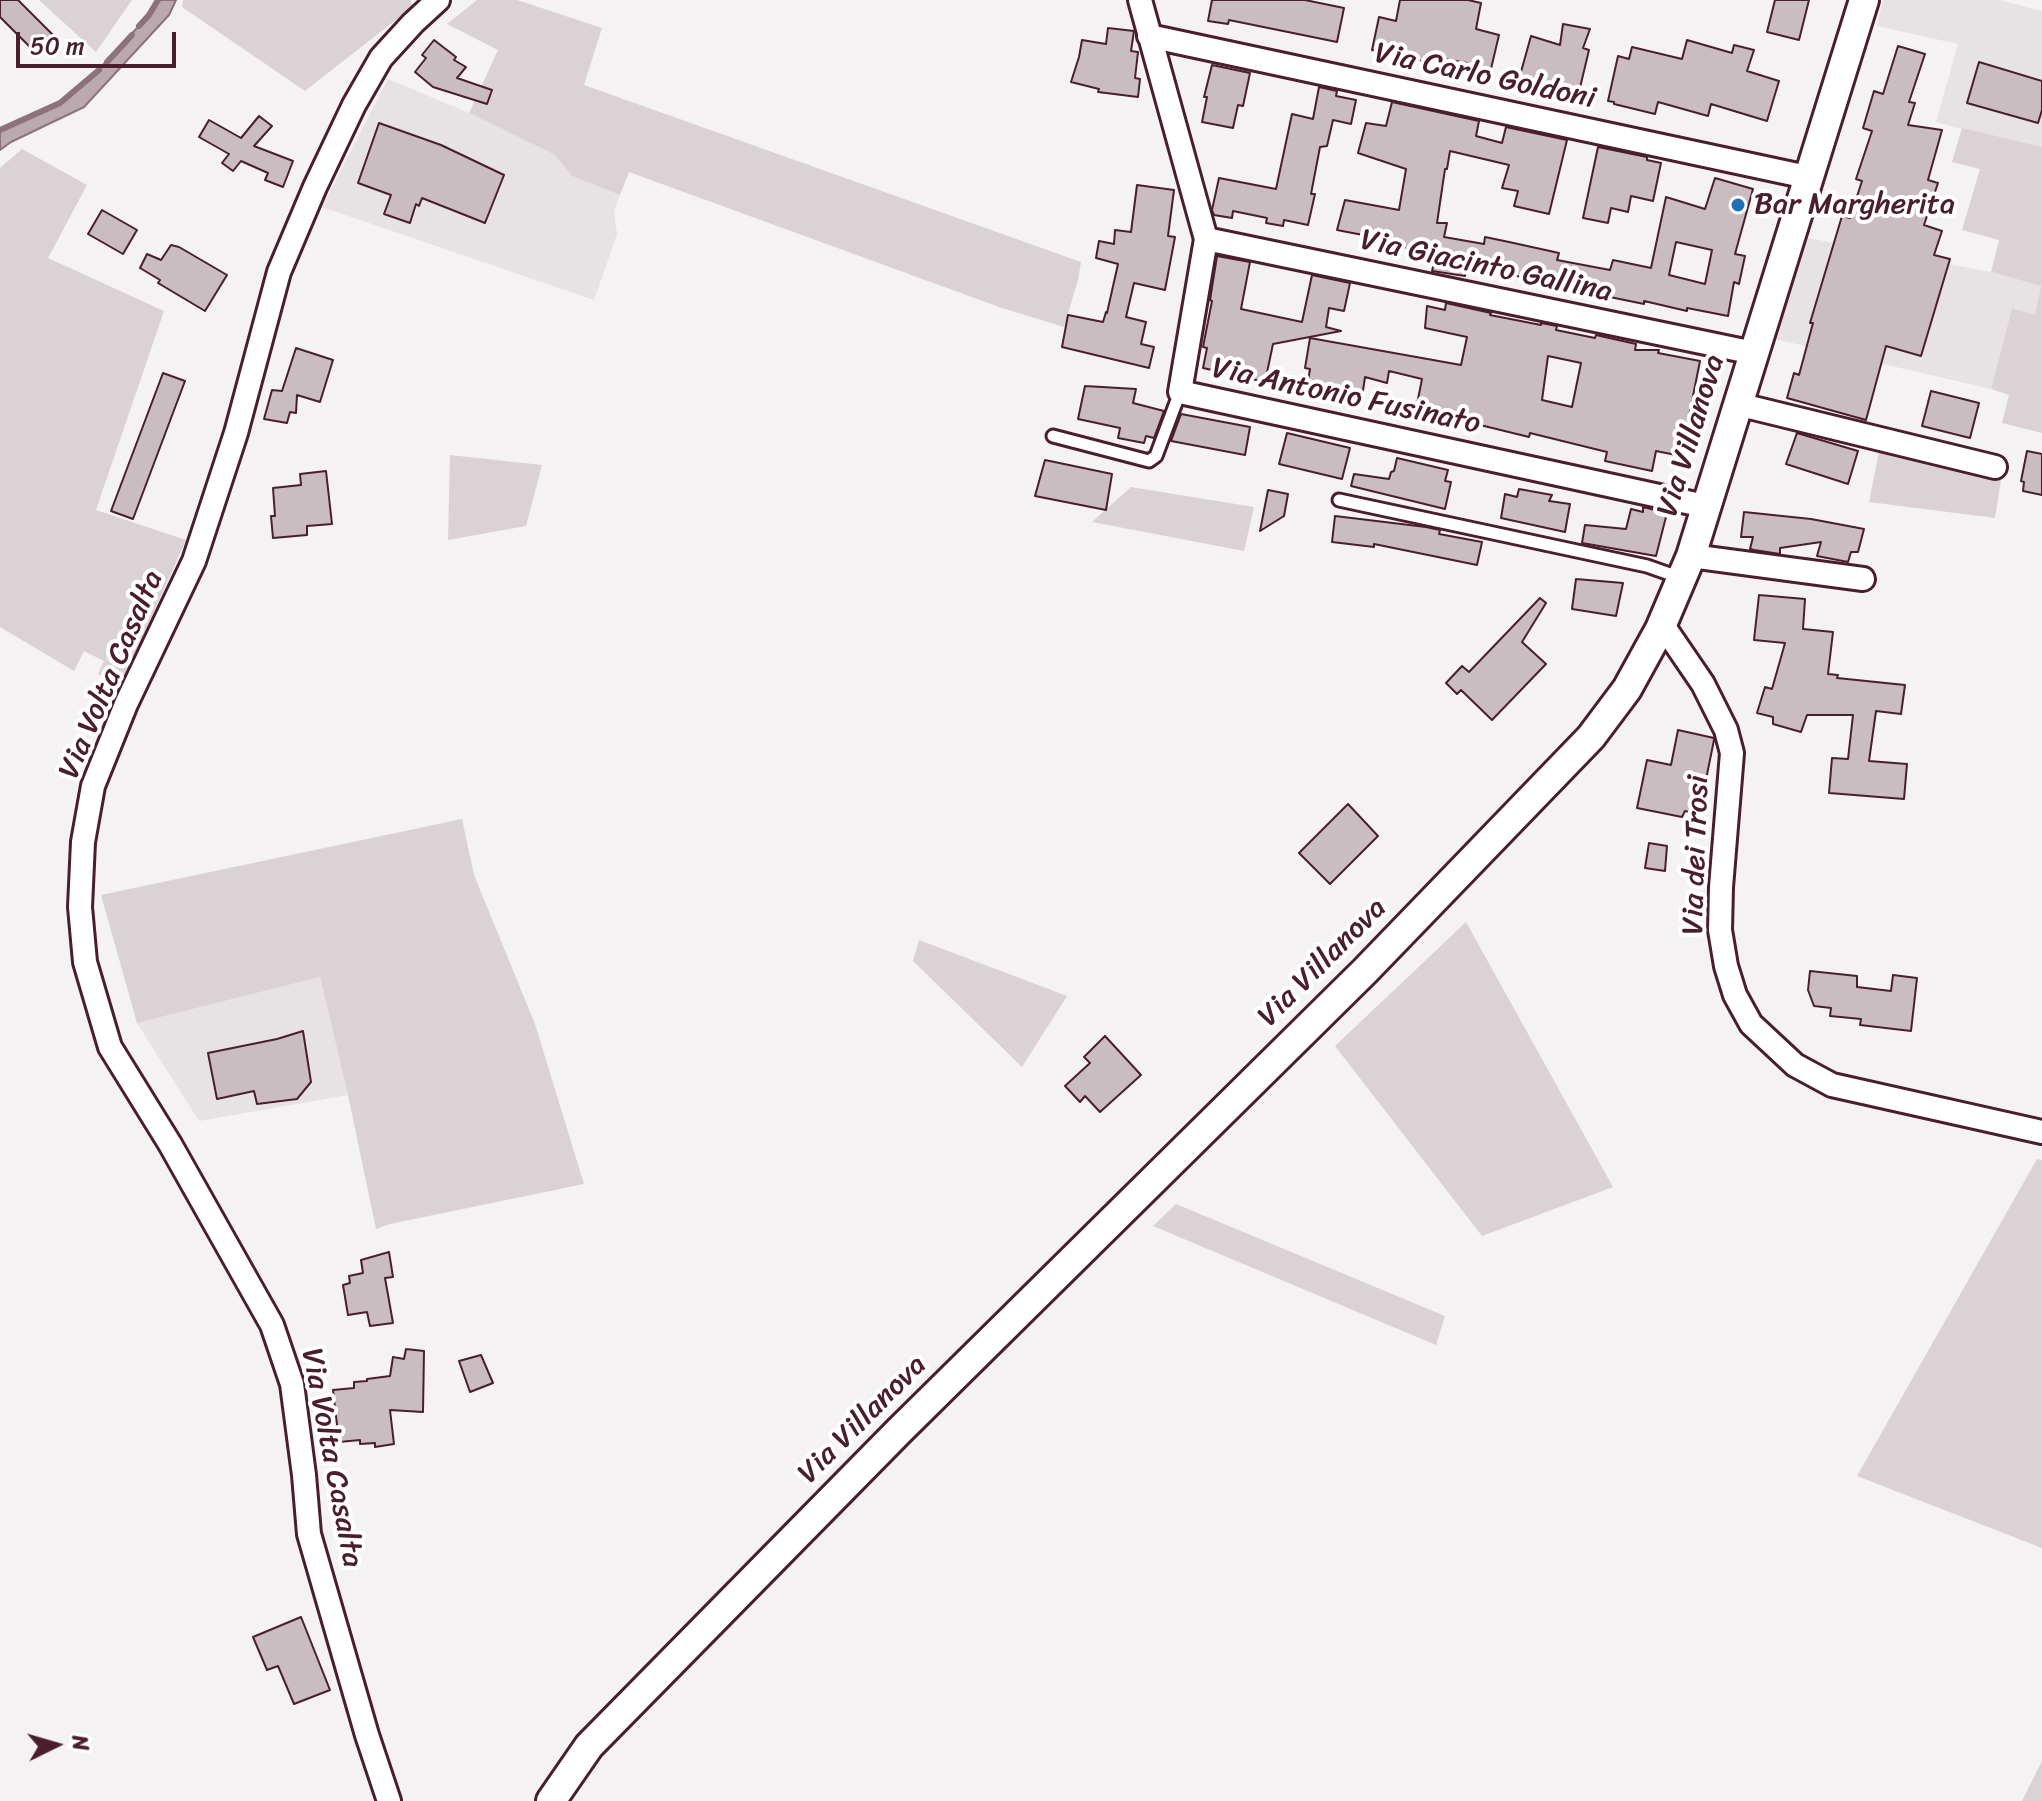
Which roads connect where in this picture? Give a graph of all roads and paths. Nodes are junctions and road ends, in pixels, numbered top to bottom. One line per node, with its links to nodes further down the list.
1 (438, 0): 18 (street, Via Volta Casalta)
2 (1140, 0): 4 (street, Via Antonio Fusinato)
3 (1864, 0): 5 (street, Via Villanova)
4 (1149, 36): 5 (street, Via Carlo Goldoni); 6 (street, Via Antonio Fusinato)
5 (1807, 177): 7 (street, Via Villanova)
6 (1206, 239): 7 (street, Via Giacinto Gallina); 8 (street, Via Antonio Fusinato)
7 (1754, 353): 9 (street, Via Villanova)
8 (1180, 392): 10 (lane, Via Antonio Fusinato); 13 (street, Via Antonio Fusinato)
9 (1737, 404): 11 (street); 13 (street, Via Villanova)
10 (1053, 436)
11 (1995, 467)
12 (1339, 500): 14 (lane)
13 (1705, 506): 14 (street, Via Villanova)
14 (1686, 567): 15 (street); 16 (street, Via Villanova)
15 (1863, 579)
16 (1662, 624): 17 (street, Via dei Trosi); 19 (street, Via Villanova)
17 (2042, 1132)
18 (389, 1801)
19 (551, 1801)

